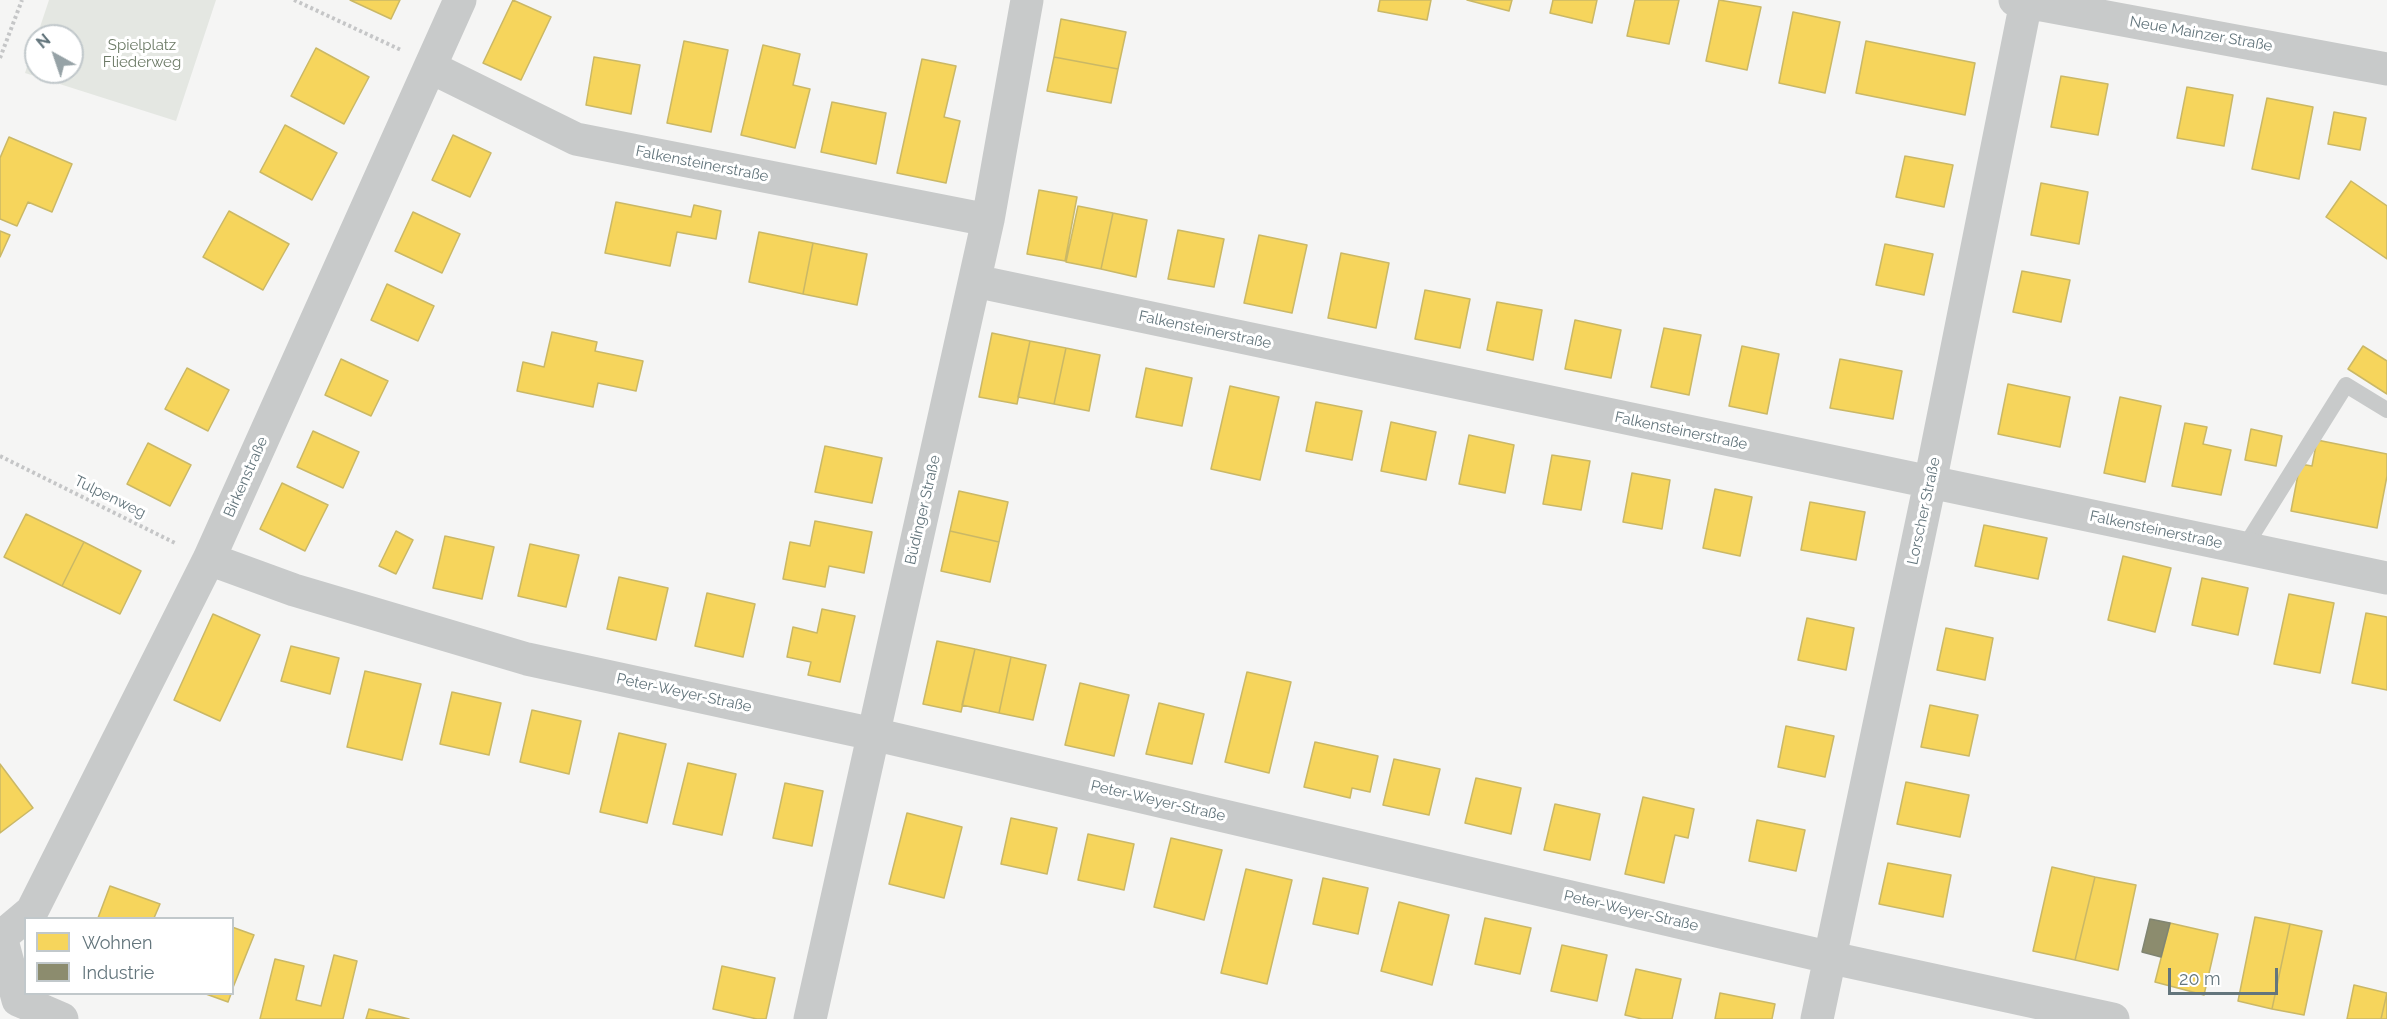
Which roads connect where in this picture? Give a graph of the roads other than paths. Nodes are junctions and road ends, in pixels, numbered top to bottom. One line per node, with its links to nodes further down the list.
1 (460, 0): 4 (street, Birkenstraße)
2 (1028, 0): 6 (street, Büdinger Straße)
3 (2021, 1): 5 (street, Neue Mainzer Straße); 9 (street, Lorscher Straße)
4 (430, 67): 6 (street, Falkensteinerstraße); 11 (street, Birkenstraße)
5 (2387, 69)
6 (988, 220): 7 (street, Büdinger Straße)
7 (975, 281): 9 (street, Falkensteinerstraße); 13 (street, Büdinger Straße)
8 (2387, 410): 10 (lane)
9 (1930, 483): 10 (street, Falkensteinerstraße); 17 (street, Lorscher Straße)
10 (2244, 549): 12 (street, Falkensteinerstraße)
11 (209, 560): 13 (street, Peter-Weyer-Straße); 14 (street, Birkenstraße)
12 (2387, 578)
13 (873, 734): 17 (street, Peter-Weyer-Straße); 19 (street, Büdinger Straße)
14 (24, 917)
15 (24, 917): 16 (street, Birkenstraße)
16 (1, 935): 18 (street)
17 (1832, 958): 20 (street, Lorscher Straße); 21 (street, Peter-Weyer-Straße)
18 (62, 1019)
19 (810, 1019)
20 (1817, 1019)
21 (2113, 1019)

